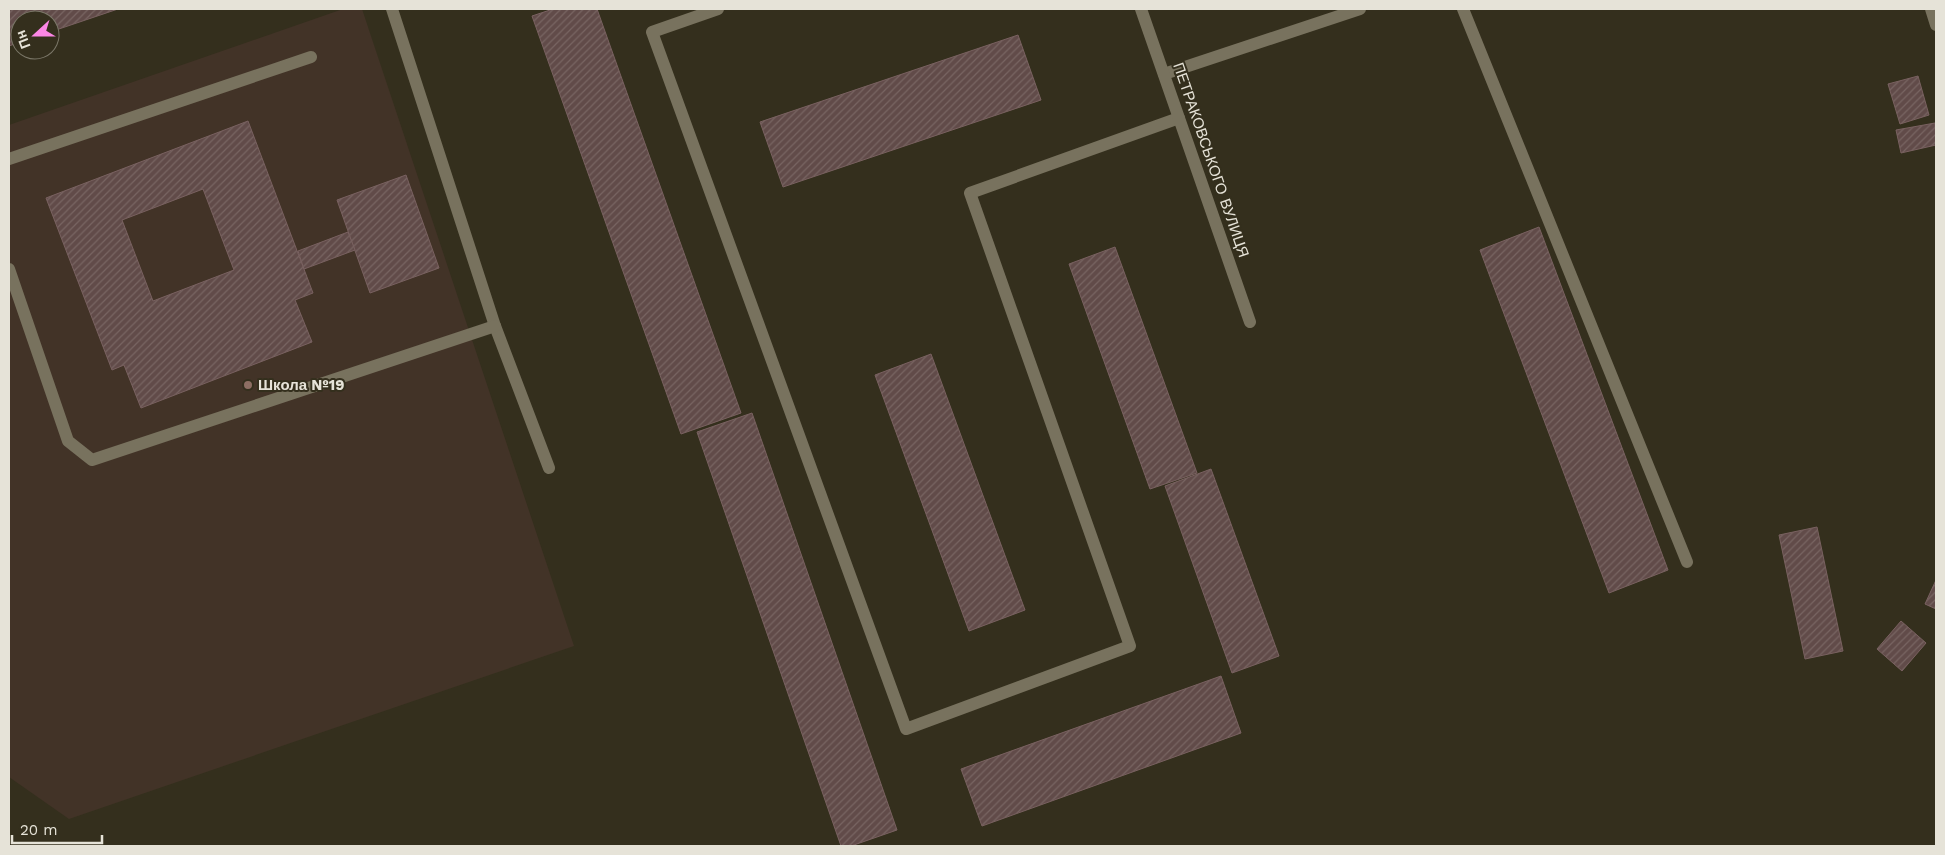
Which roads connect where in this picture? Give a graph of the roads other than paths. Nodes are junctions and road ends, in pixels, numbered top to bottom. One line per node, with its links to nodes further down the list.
1 (392, 9): 14 (street)
2 (718, 9): 10 (street)
3 (1142, 9): 9 (street, ПЕТРАКОВСЬКОГО ВУЛИЦЯ)
4 (1360, 9): 9 (street)
5 (1463, 9): 16 (street)
6 (1931, 9): 7 (street)
7 (1936, 25)
8 (311, 56): 11 (street)
9 (1164, 74): 10 (street, ПЕТРАКОВСЬКОГО ВУЛИЦЯ)
10 (1179, 118): 13 (street, ПЕТРАКОВСЬКОГО ВУЛИЦЯ)
11 (9, 159)
12 (9, 268): 14 (street)
13 (1250, 322)
14 (495, 326): 15 (street)
15 (549, 468)
16 (1687, 562)

